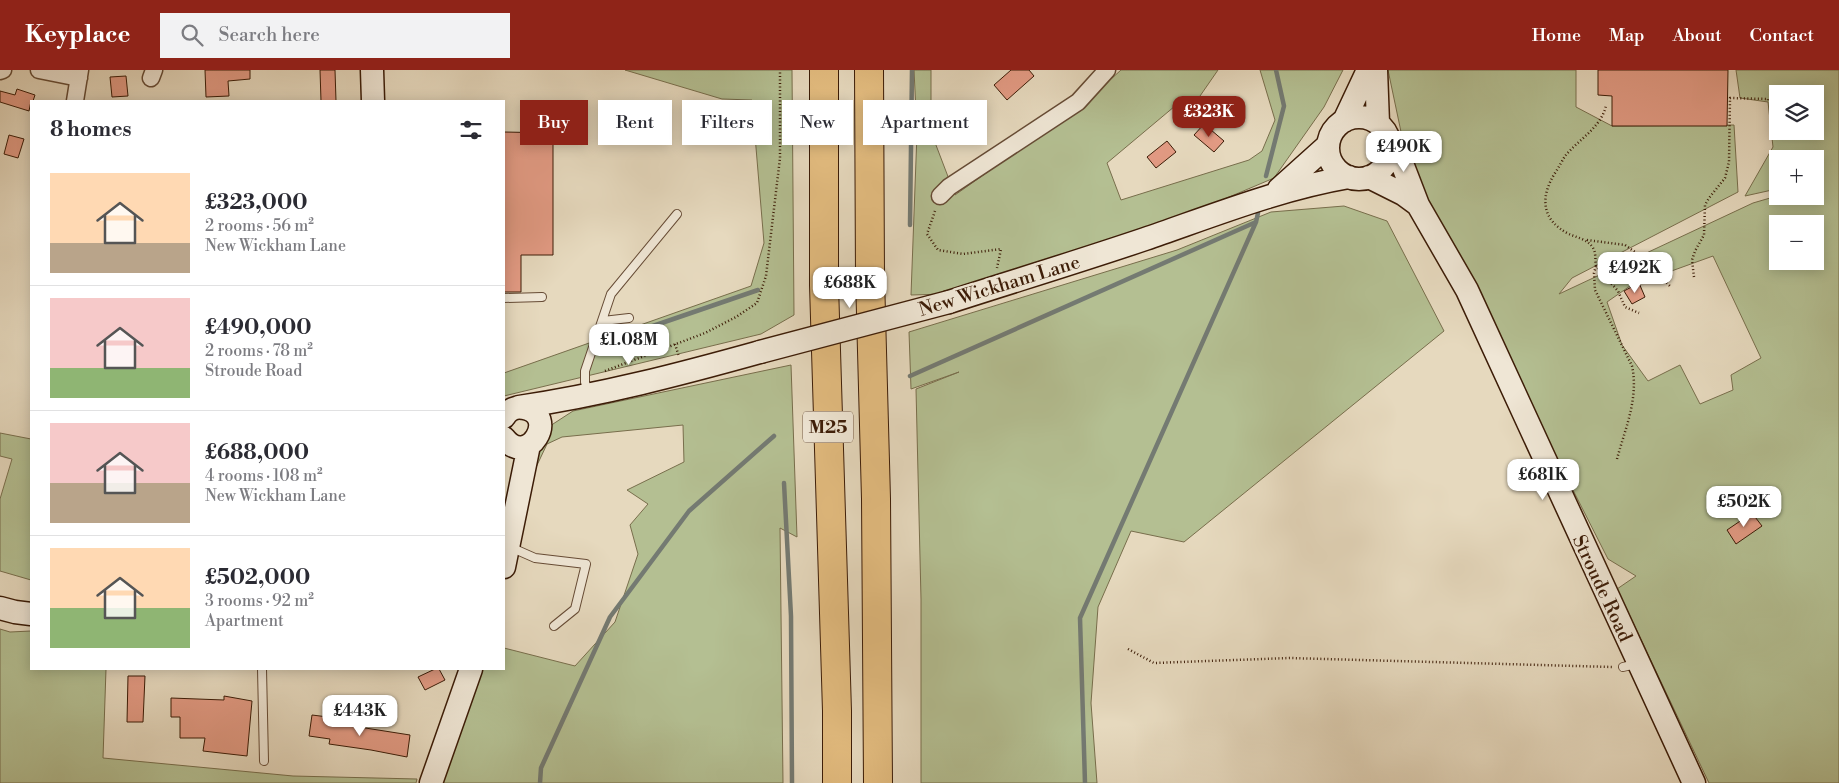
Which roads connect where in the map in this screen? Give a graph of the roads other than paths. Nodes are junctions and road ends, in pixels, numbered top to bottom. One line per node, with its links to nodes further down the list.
1 (39, 70): 8 (street)
2 (372, 70): 10 (street)
3 (824, 70): 36 (highway, M25)
4 (869, 70): 37 (highway, M25)
5 (1107, 70): 16 (street)
6 (1368, 70): 11 (street)
7 (1376, 70): 12 (street)
8 (80, 74): 9 (street)
9 (74, 100)
10 (373, 100)
11 (1344, 121): 12 (street); 14 (street)
12 (1378, 123): 13 (street)
13 (1389, 143): 15 (street); 18 (street, Stroude Road)
14 (1328, 145): 15 (street); 17 (street, New Wickham Lane)
15 (1359, 177): 17 (street, New Wickham Lane); 18 (street, Stroude Road)
16 (940, 196)
17 (1270, 196): 24 (street, New Wickham Lane, bridge)
18 (1418, 204): 38 (street, Stroude Road)
19 (678, 214): 23 (lane)
20 (542, 297): 21 (lane)
21 (505, 298)
22 (629, 318): 23 (lane)
23 (603, 321): 24 (lane)
24 (584, 396): 25 (street, New Wickham Lane); 26 (street, New Wickham Lane)
25 (511, 412): 26 (street)
26 (540, 421): 27 (street)
27 (515, 443): 28 (street)
28 (506, 557): 31 (lane)
29 (0, 608): 30 (street)
30 (30, 614)
31 (554, 626)
32 (262, 670): 34 (lane)
33 (471, 670): 35 (street)
34 (264, 761)
35 (431, 783)
36 (837, 783)
37 (878, 783)
38 (1694, 783)

